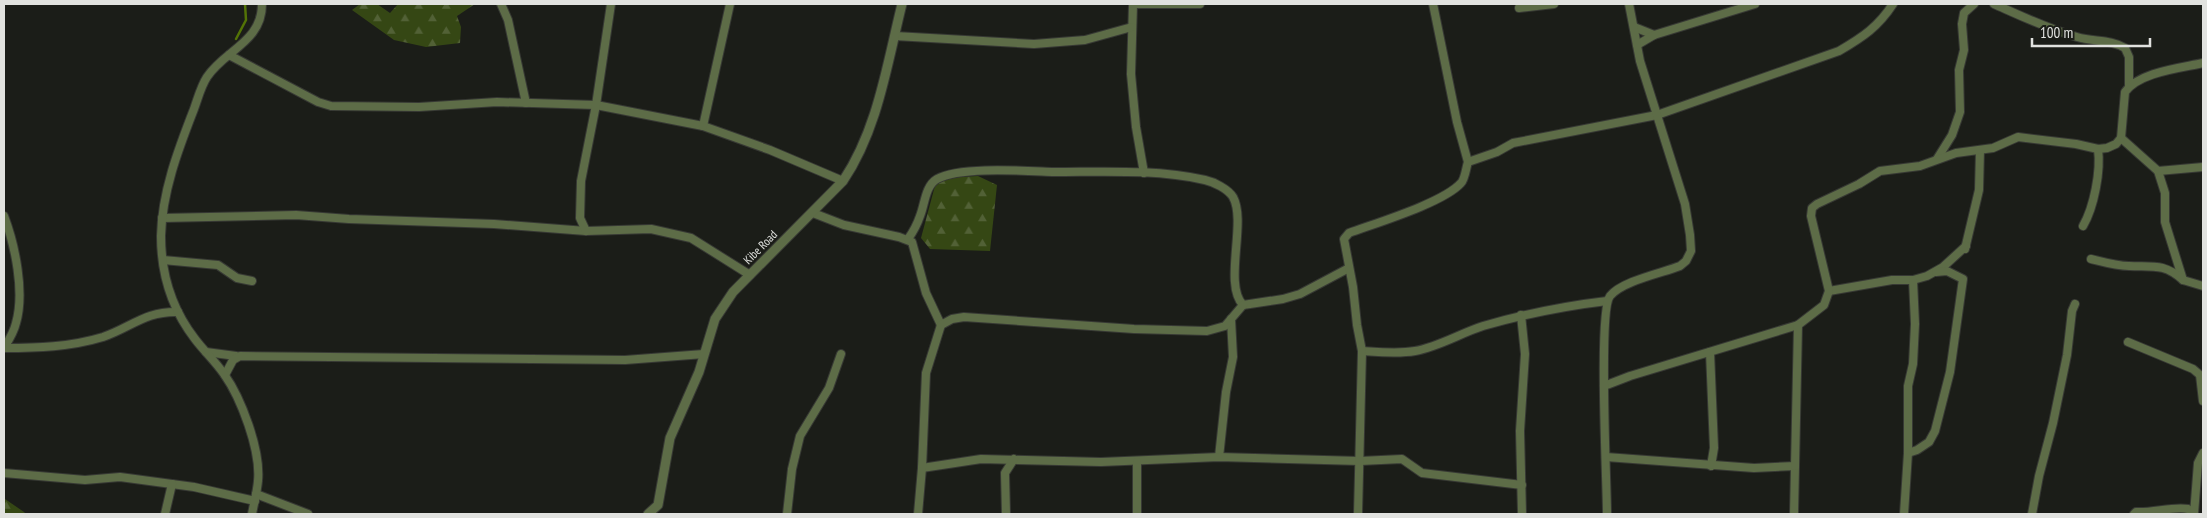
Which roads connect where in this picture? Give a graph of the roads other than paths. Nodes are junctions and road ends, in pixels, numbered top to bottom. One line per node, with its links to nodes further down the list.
1 (262, 4): 22 (street)
2 (501, 4): 25 (street)
3 (611, 4): 26 (street)
4 (730, 4): 28 (street)
5 (902, 4): 20 (street, Kibe Road)
6 (1133, 4): 7 (street); 17 (street)
7 (1200, 4)
8 (1433, 4): 33 (street)
9 (1554, 4): 16 (street)
10 (1629, 4): 18 (street)
11 (1755, 4): 15 (street)
12 (1893, 4): 27 (street)
13 (1974, 4): 32 (street)
14 (1994, 4): 24 (street)
15 (1738, 6): 19 (street)
16 (1519, 8)
17 (1132, 27): 20 (street); 36 (street)
18 (1634, 27): 19 (street); 21 (street)
19 (1654, 35): 21 (street)
20 (894, 36): 37 (street, Kibe Road)
21 (1637, 46): 27 (street)
22 (229, 55): 25 (street); 40 (street)
23 (2203, 63): 24 (street)
24 (2129, 86): 29 (street)
25 (526, 103): 26 (street)
26 (596, 105): 28 (street); 41 (street)
27 (1657, 115): 33 (street); 56 (street)
28 (703, 126): 37 (street)
29 (2121, 138): 30 (street); 35 (street)
30 (2098, 149): 31 (street); 42 (street)
31 (1980, 150): 32 (street); 49 (street)
32 (1937, 159): 55 (street)
33 (1468, 162): 48 (street)
34 (2203, 167): 35 (street)
35 (2158, 171): 52 (street)
36 (1144, 173): 45 (street); 58 (street)
37 (843, 181): 38 (street, Kibe Road)
38 (813, 213): 45 (street); 50 (street, Kibe Road)
39 (4, 216): 65 (street)
40 (162, 218): 43 (street); 47 (street)
41 (580, 218): 43 (street); 44 (street)
42 (2083, 226)
43 (569, 229): 44 (street)
44 (586, 231): 50 (street)
45 (908, 240): 62 (street)
46 (2091, 259): 52 (street)
47 (163, 260): 53 (street); 59 (street)
48 (1349, 268): 58 (street); 66 (street)
49 (1936, 272): 51 (street); 75 (street)
50 (750, 275): 69 (street, Kibe Road)
51 (1914, 280): 55 (street); 75 (street)
52 (2183, 280): 54 (street)
53 (252, 281)
54 (2203, 286)
55 (1828, 291): 63 (street)
56 (1607, 301): 60 (street); 73 (street)
57 (2075, 304): 102 (street)
58 (1243, 305): 61 (street)
59 (178, 312): 65 (street); 67 (street)
60 (1521, 315): 66 (street); 87 (street)
61 (1231, 319): 62 (street); 77 (street)
62 (941, 325): 84 (street)
63 (1798, 325): 68 (street); 83 (street)
64 (2128, 342): 74 (street)
65 (4, 348)
66 (1362, 350): 80 (street)
67 (206, 352): 71 (street); 72 (street)
68 (1710, 352): 73 (street); 82 (street)
69 (704, 354): 71 (street); 92 (street, Kibe Road)
70 (842, 354): 93 (street)
71 (236, 356): 72 (street)
72 (225, 375): 88 (street)
73 (1604, 386): 78 (street)
74 (2203, 401)
75 (1908, 453): 101 (street)
76 (2203, 453): 104 (street)
77 (1219, 457): 80 (street); 81 (street)
78 (1606, 457): 82 (street); 99 (street)
79 (1014, 459): 81 (street); 84 (street); 95 (street)
80 (1360, 461): 87 (street); 97 (street)
81 (1137, 462): 96 (street)
82 (1711, 466): 83 (street)
83 (1795, 466): 100 (street)
84 (922, 468): 94 (street)
85 (4, 473): 86 (street)
86 (172, 484): 88 (street); 89 (street)
87 (1522, 485): 98 (street)
88 (255, 498): 90 (street); 91 (street)
89 (165, 514)
90 (252, 514)
91 (308, 514)
92 (650, 514)
93 (786, 514)
94 (918, 514)
95 (1006, 514)
96 (1136, 514)
97 (1358, 514)
98 (1522, 514)
99 (1607, 514)
100 (1794, 514)
101 (1904, 514)
102 (2032, 514)
103 (2134, 514): 104 (street)
104 (2194, 514)

